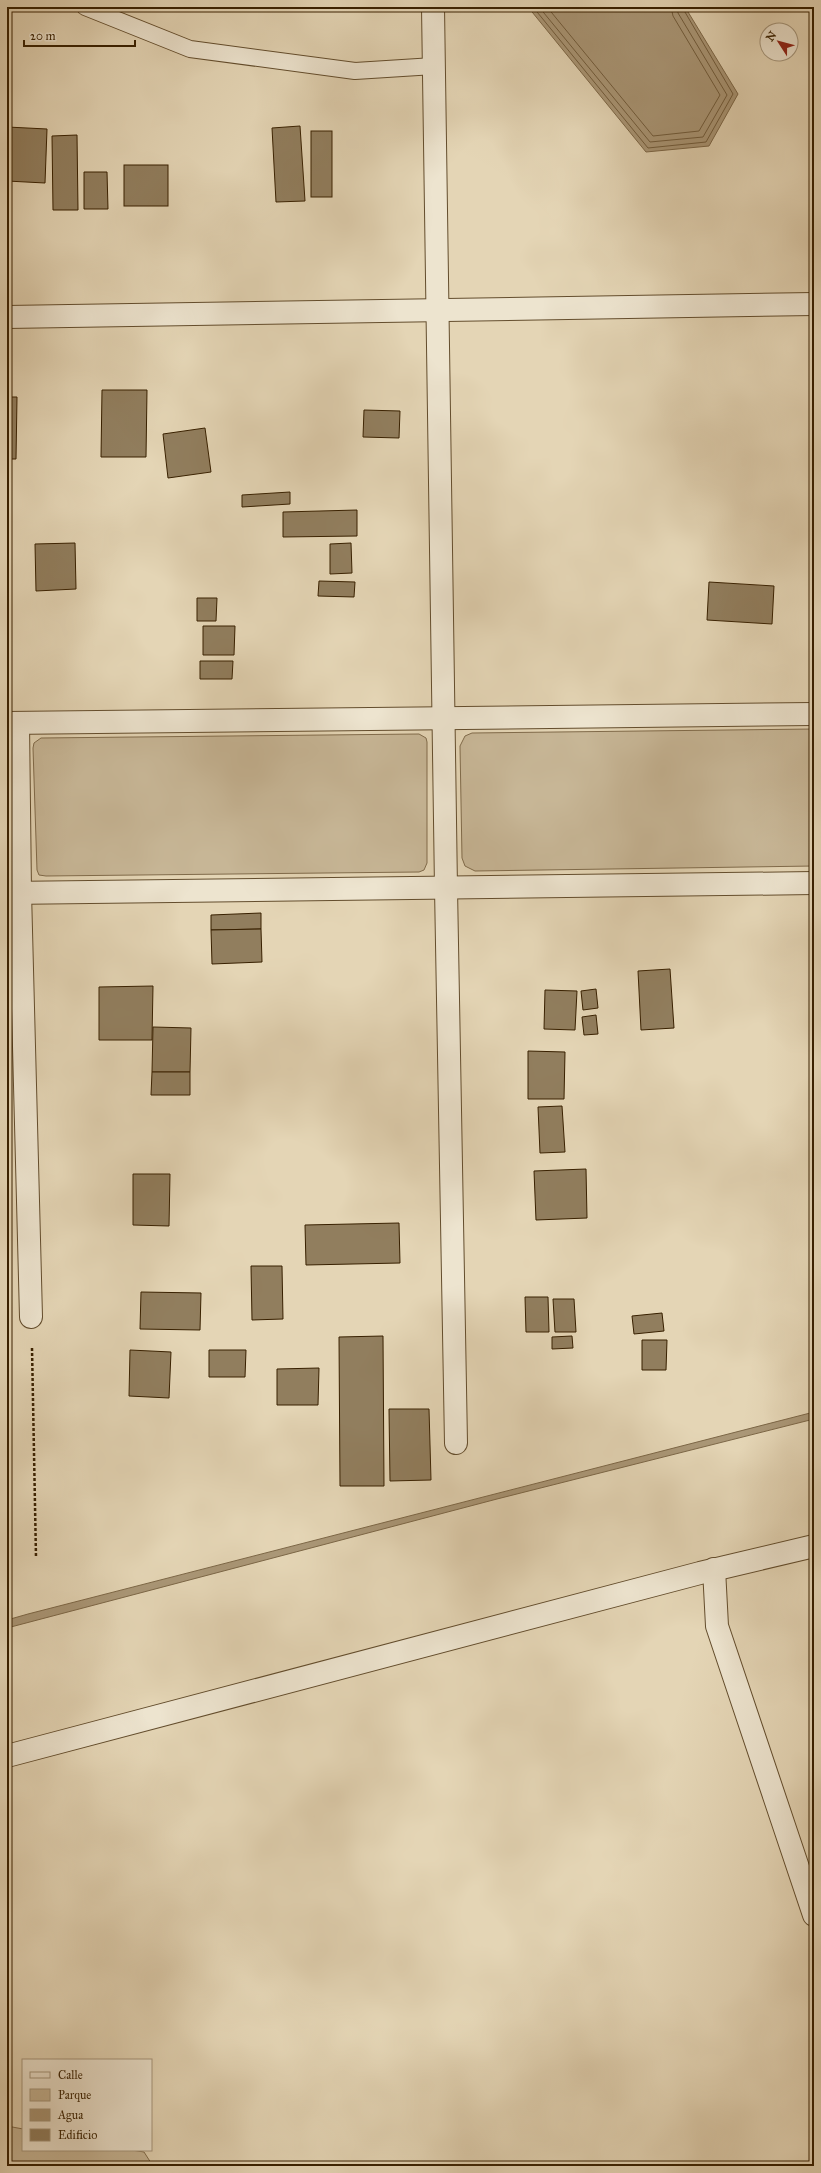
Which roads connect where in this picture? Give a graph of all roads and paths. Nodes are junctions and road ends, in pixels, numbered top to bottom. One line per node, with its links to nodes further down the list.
1 (85, 7): 3 (lane)
2 (433, 7): 3 (street)
3 (434, 66): 5 (street)
4 (814, 304): 5 (street)
5 (438, 309): 6 (street); 8 (street)
6 (7, 317)
7 (814, 714): 8 (street)
8 (443, 718): 9 (street); 11 (street)
9 (13, 723): 12 (street)
10 (814, 883): 11 (street)
11 (446, 888): 12 (street); 14 (street)
12 (14, 893): 13 (street)
13 (31, 1317): 16 (path)
14 (456, 1443)
15 (814, 1546): 17 (street)
16 (36, 1557)
17 (714, 1569): 18 (street); 19 (street)
18 (7, 1756)
19 (814, 1915)

